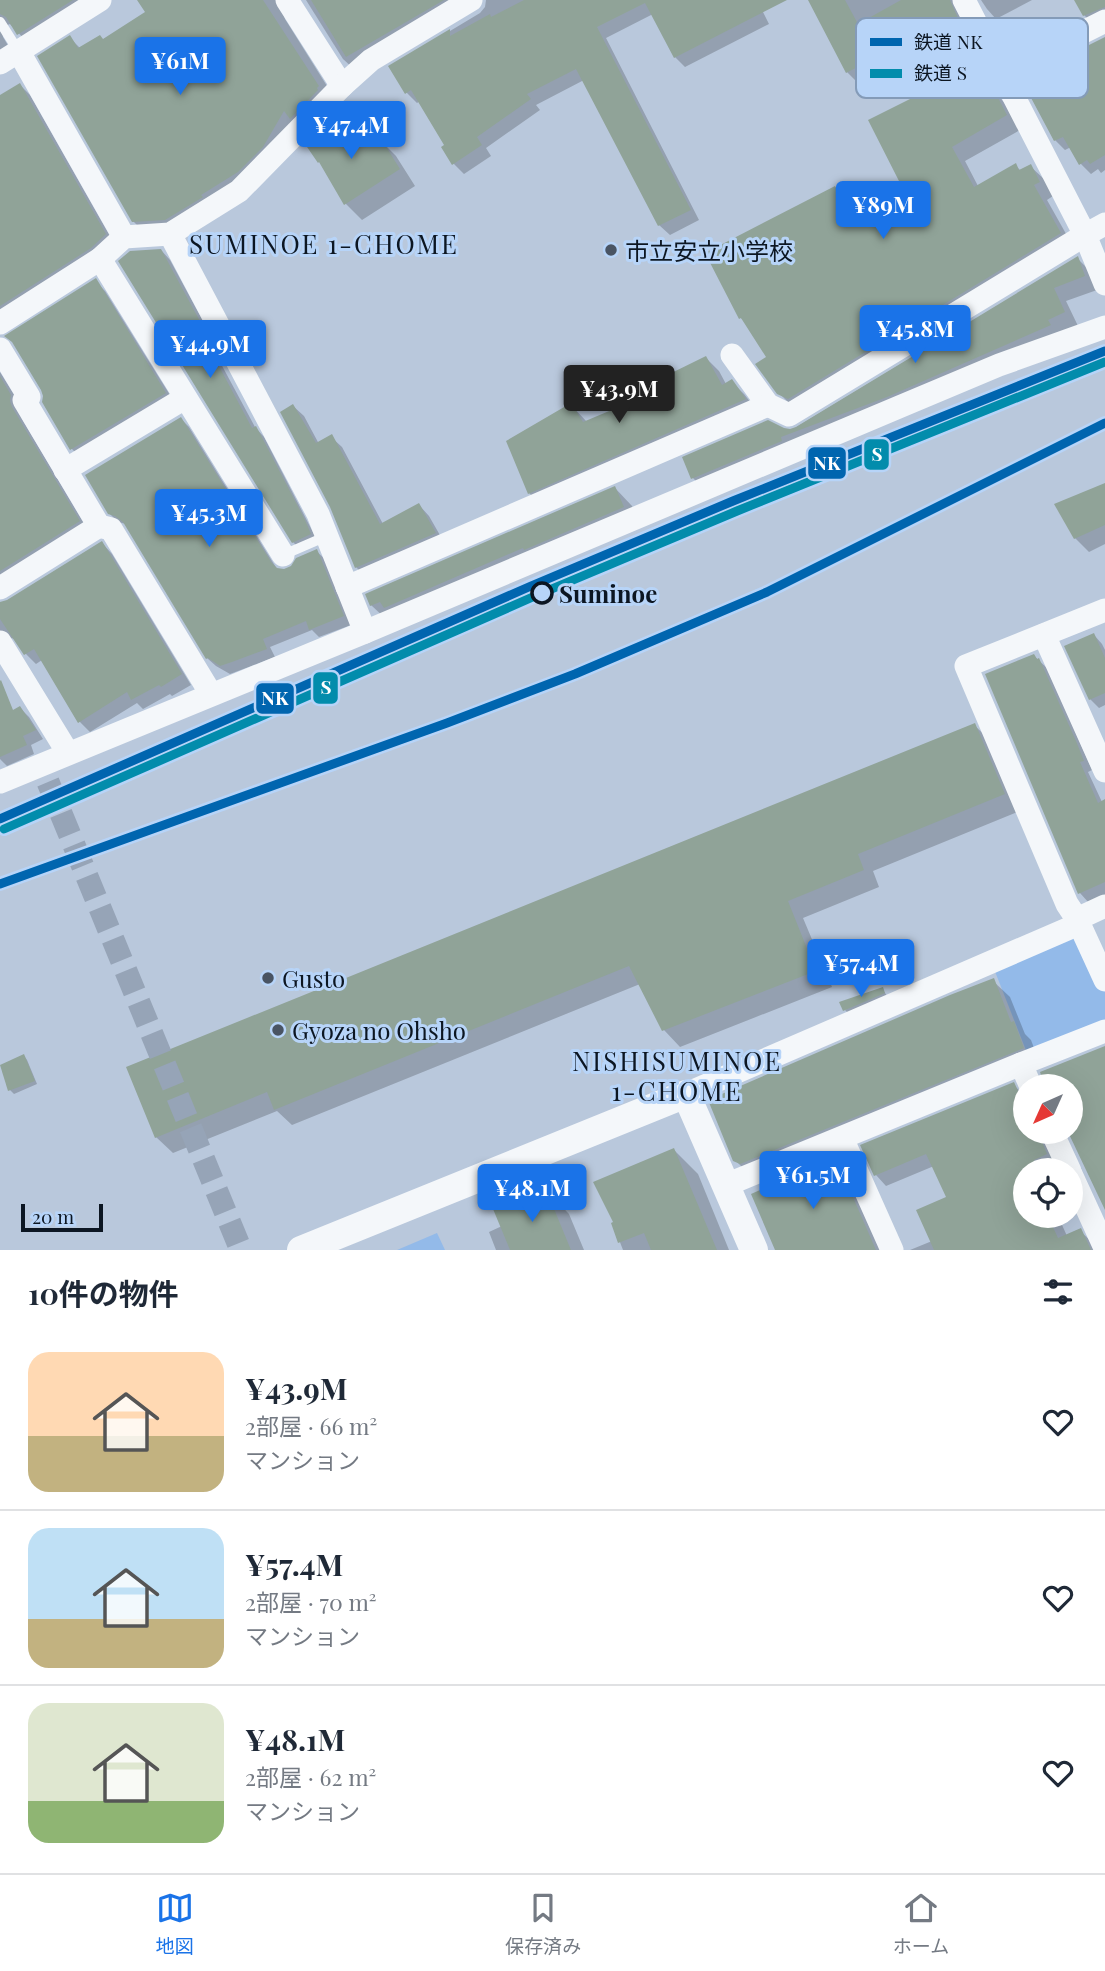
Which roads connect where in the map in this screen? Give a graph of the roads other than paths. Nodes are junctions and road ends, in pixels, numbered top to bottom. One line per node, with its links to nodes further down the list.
1 (100, 0): 9 (street)
2 (287, 0): 10 (street)
3 (471, 0): 10 (street)
4 (964, 0): 5 (street)
5 (974, 18)
6 (1105, 21): 8 (street)
7 (0, 22): 9 (lane)
8 (1088, 30)
9 (9, 58): 14 (street)
10 (342, 86): 13 (street)
11 (1017, 98): 12 (street)
12 (1095, 230): 16 (street); 22 (street)
13 (170, 234): 14 (street); 25 (street)
14 (124, 237): 15 (street)
15 (100, 259): 17 (street); 21 (street)
16 (1105, 284)
17 (0, 323)
18 (1105, 327): 30 (street)
19 (0, 349): 23 (street)
20 (732, 355): 22 (street)
21 (186, 398): 23 (street); 26 (street)
22 (768, 405): 27 (street)
23 (65, 470): 24 (street)
24 (99, 526): 28 (street); 33 (street)
25 (327, 536): 26 (lane); 27 (street)
26 (283, 555)
27 (347, 587): 30 (street)
28 (0, 588)
29 (1105, 610): 31 (street)
30 (365, 632): 33 (street)
31 (1044, 635): 35 (street); 38 (street)
32 (0, 642): 34 (street)
33 (211, 694): 34 (street)
34 (68, 753): 36 (street)
35 (1105, 771)
36 (0, 782)
37 (1105, 906): 38 (street)
38 (1078, 921): 39 (street); 43 (street)
39 (1105, 980)
40 (1105, 1031): 41 (street)
41 (1021, 1064): 42 (street); 44 (street)
42 (1025, 1074)
43 (686, 1094): 45 (street); 48 (street)
44 (842, 1138): 45 (street); 50 (street)
45 (726, 1185): 49 (street)
46 (1083, 1200): 47 (street)
47 (1105, 1248)
48 (301, 1250)
49 (754, 1250)
50 (892, 1250)

